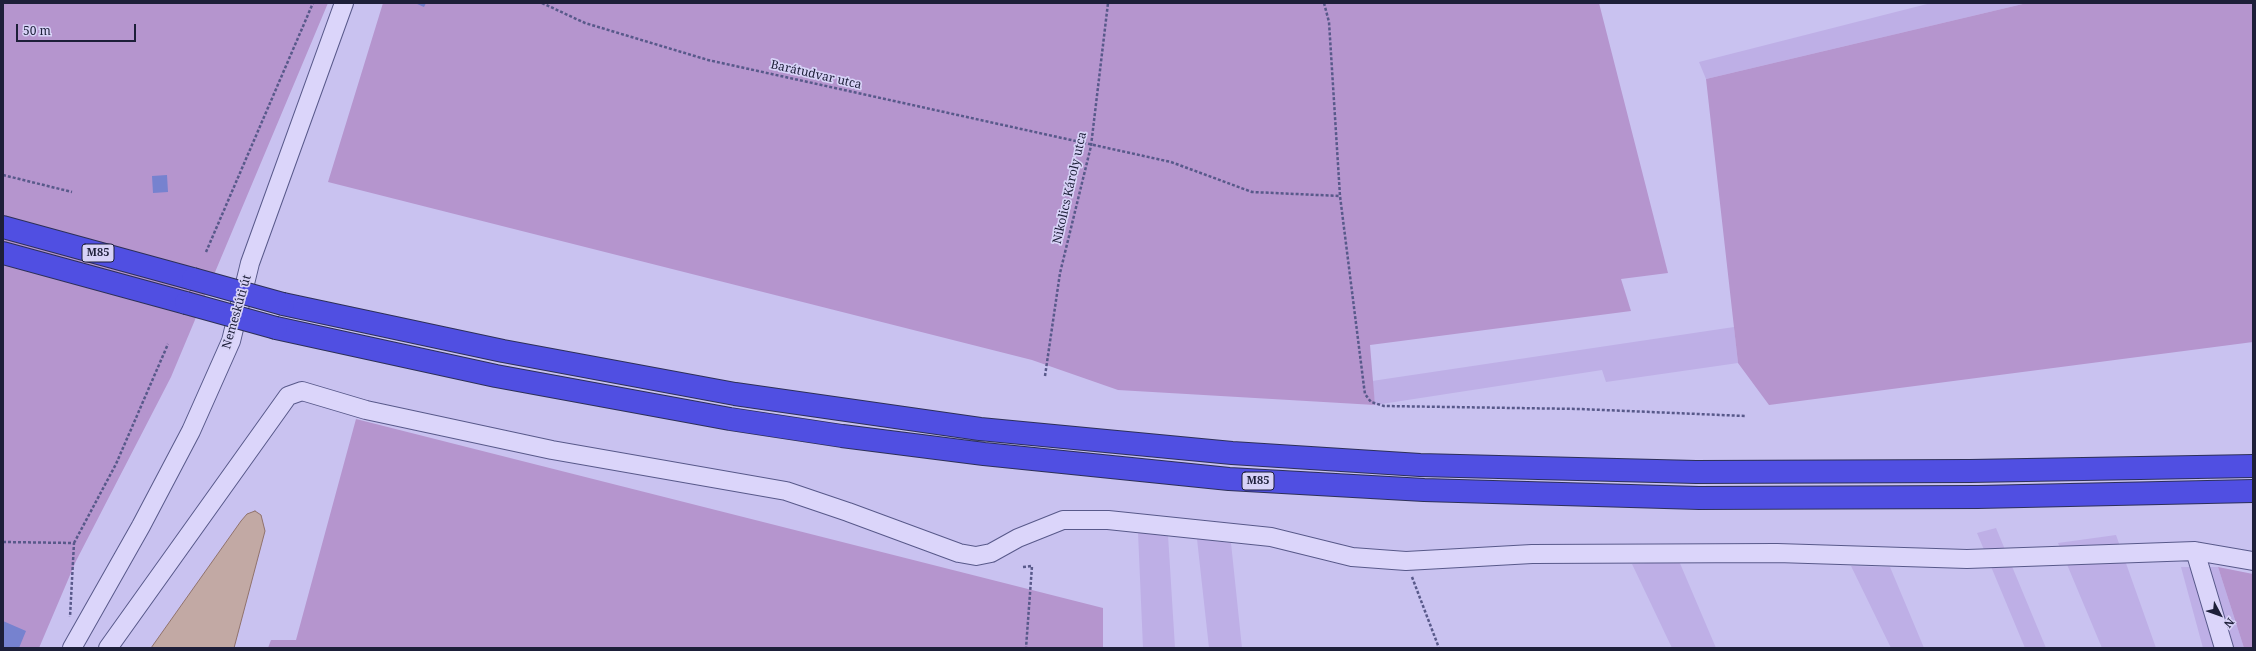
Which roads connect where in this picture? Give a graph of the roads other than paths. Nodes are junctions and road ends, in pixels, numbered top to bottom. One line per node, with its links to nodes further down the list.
1 (344, 3): 8 (street, Nemeskúti út)
2 (3, 227): 4 (highway, M85, bridge)
3 (3, 254): 5 (highway, M85, bridge)
4 (2253, 466)
5 (2253, 491)
6 (2195, 551): 7 (street); 9 (street); 10 (street)
7 (2253, 561)
8 (72, 648)
9 (108, 648)
10 (2224, 648)

